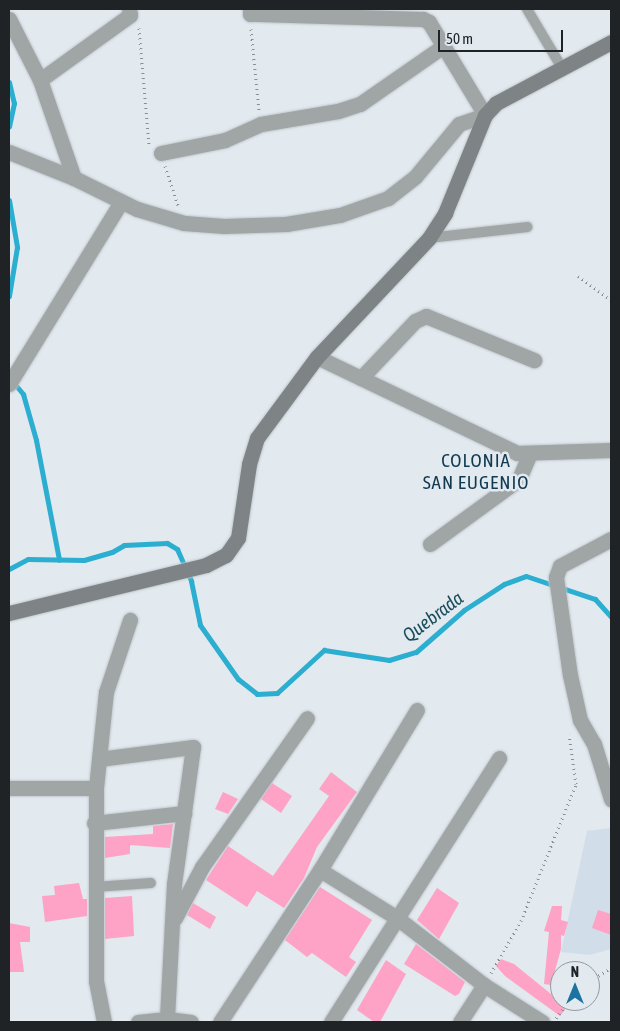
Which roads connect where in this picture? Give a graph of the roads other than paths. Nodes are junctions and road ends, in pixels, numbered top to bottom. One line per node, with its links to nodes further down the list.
1 (527, 9): 7 (lane)
2 (250, 11): 6 (street)
3 (130, 12): 8 (street)
4 (9, 19): 8 (street)
5 (611, 42): 7 (street)
6 (442, 47): 9 (street); 10 (street)
7 (562, 68): 9 (street)
8 (40, 80): 12 (street)
9 (485, 115): 13 (street); 15 (street)
10 (161, 153)
11 (14, 154): 12 (street)
12 (74, 178): 13 (street)
13 (120, 202): 18 (street)
14 (527, 227): 15 (lane)
15 (429, 238): 16 (street)
16 (316, 357): 19 (street); 24 (street)
17 (534, 360): 19 (street)
18 (13, 378)
19 (361, 378): 21 (street)
20 (611, 450): 21 (street)
21 (530, 453): 23 (street)
22 (611, 539): 32 (street)
23 (430, 544)
24 (9, 613)
25 (130, 620): 28 (street)
26 (417, 710): 35 (street)
27 (307, 718): 39 (street)
28 (98, 758): 31 (street); 33 (street)
29 (499, 758): 38 (street)
30 (9, 788): 31 (street)
31 (96, 788): 34 (street)
32 (611, 799)
33 (184, 813): 34 (street); 39 (street)
34 (94, 823): 37 (street)
35 (320, 870): 38 (street); 45 (street)
36 (151, 883): 37 (lane)
37 (95, 887): 42 (street)
38 (397, 918): 40 (street); 46 (street)
39 (172, 924): 41 (street)
40 (484, 985): 47 (street); 48 (street)
41 (167, 1018): 43 (street); 44 (street)
42 (104, 1022)
43 (138, 1022)
44 (191, 1022)
45 (220, 1022)
46 (331, 1022)
47 (460, 1022)
48 (542, 1022)

